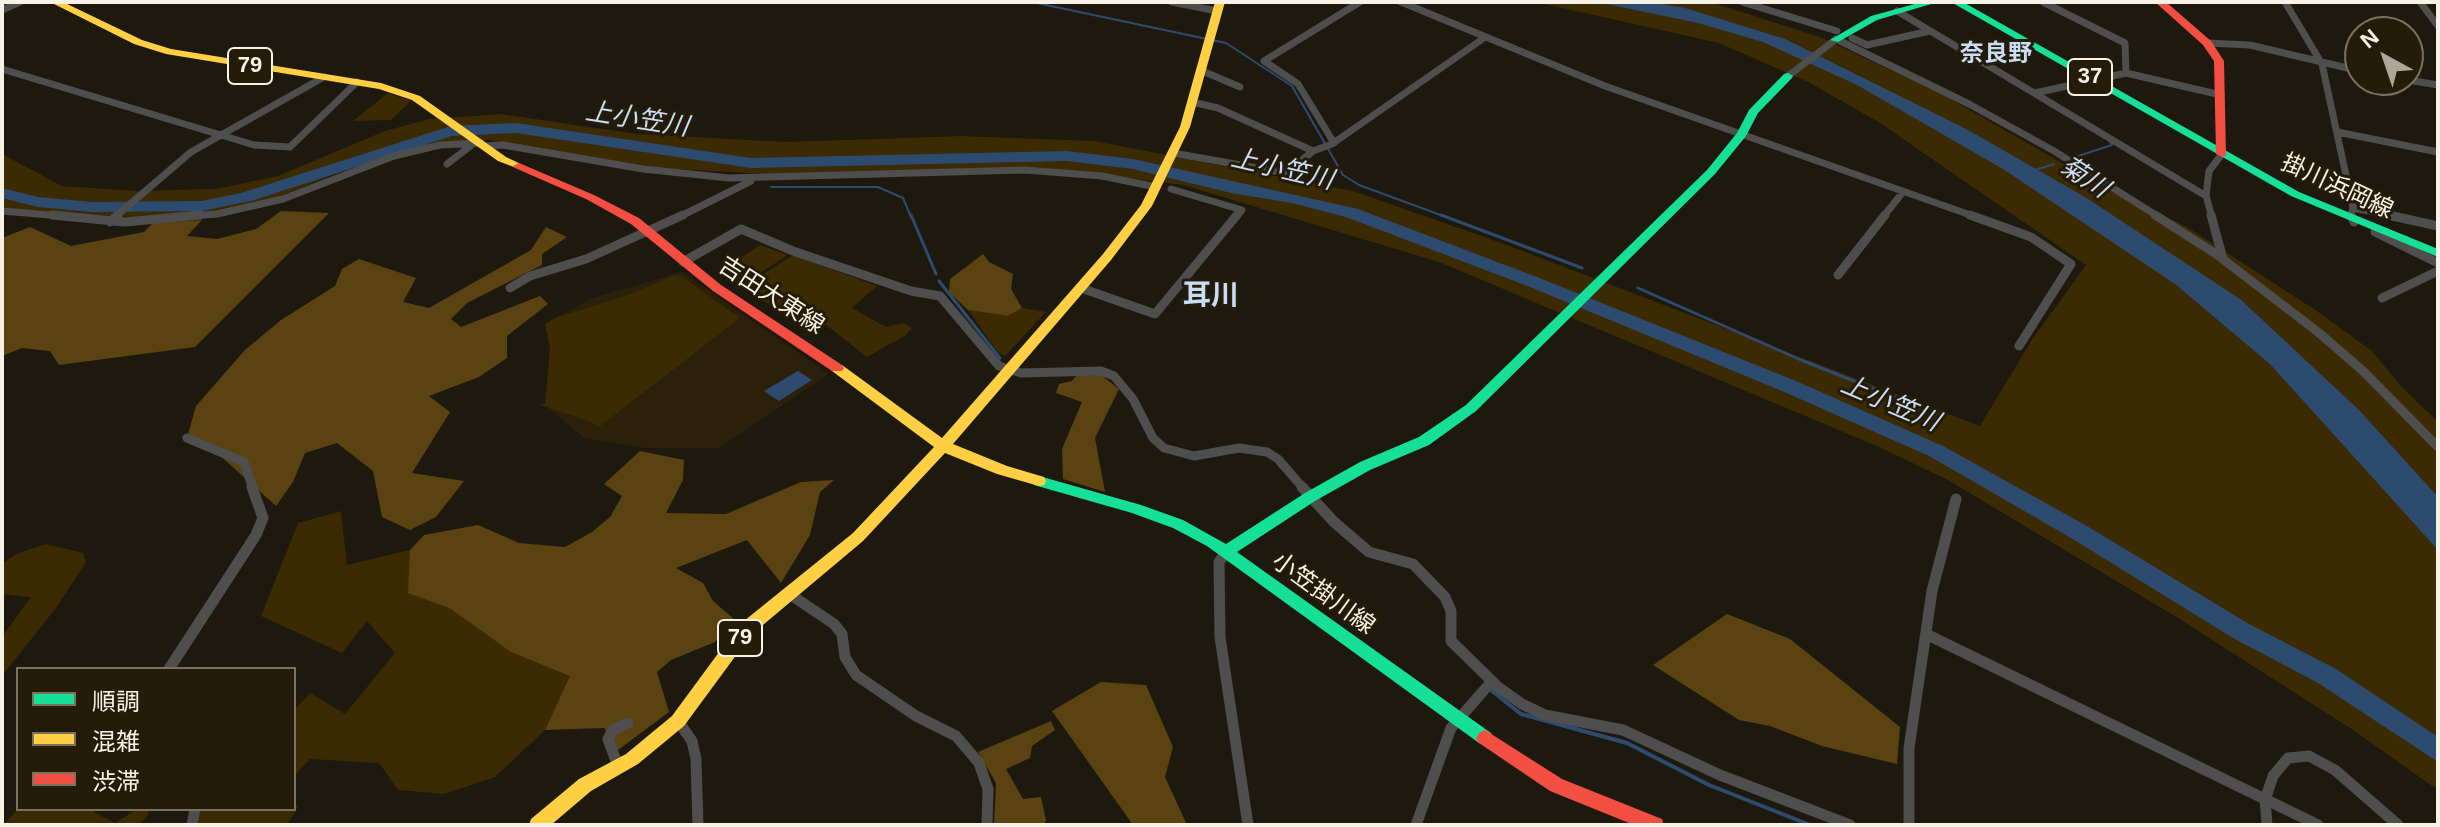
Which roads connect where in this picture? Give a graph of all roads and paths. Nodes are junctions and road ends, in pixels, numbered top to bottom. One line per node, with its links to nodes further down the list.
1 (20, 2): 14 (street)
2 (55, 2): 27 (main road, 吉田大東線 / 79)
3 (1172, 2): 13 (street)
4 (1360, 2): 38 (street)
5 (1401, 2): 19 (street)
6 (1742, 2): 18 (street)
7 (1933, 2): 15 (main road)
8 (1956, 2): 28 (main road, 掛川浜岡線 / 37)
9 (2043, 2): 25 (street)
10 (2160, 2): 20 (main road)
11 (2285, 2): 21 (street)
12 (2420, 2): 16 (street)
13 (1218, 7): 24 (main road)
14 (2, 10)
15 (1897, 11): 17 (street); 18 (main road)
16 (2438, 26)
17 (1930, 31): 18 (street); 31 (street)
18 (1840, 37): 26 (street); 54 (street)
19 (1484, 38): 36 (street); 38 (street)
20 (2207, 43): 21 (street); 32 (main road)
21 (2322, 64): 22 (street); 34 (street)
22 (2344, 68)
23 (2, 69): 35 (street)
24 (1200, 70): 30 (street); 33 (main road)
25 (2126, 73): 28 (street); 32 (street)
26 (1788, 76): 36 (main road)
27 (324, 77): 29 (main road, 吉田大東線 / 79); 35 (street)
28 (2094, 79): 31 (street); 42 (main road, 掛川浜岡線 / 37)
29 (357, 82): 35 (street); 37 (main road, 吉田大東線 / 79)
30 (1240, 87)
31 (2035, 93): 47 (street)
32 (2221, 95): 42 (main road)
33 (1192, 102): 39 (street); 41 (main road)
34 (2337, 132): 40 (street); 49 (street)
35 (222, 134): 50 (street)
36 (1742, 134): 46 (street); 67 (main road)
37 (479, 143): 43 (street); 44 (street); 50 (street); 52 (main road, 吉田大東線 / 79)
38 (1333, 144): 39 (street)
39 (1313, 151): 41 (street)
40 (2438, 152)
41 (1173, 153): 45 (main road)
42 (2222, 154): 47 (street); 49 (main road, 掛川浜岡線 / 37)
43 (447, 164)
44 (757, 178): 45 (street); 52 (street)
45 (1163, 185): 60 (main road); 60 (street)
46 (1903, 192): 58 (street); 62 (street)
47 (2206, 196): 54 (street)
48 (2, 211): 50 (street)
49 (2351, 214): 51 (street); 53 (main road, 掛川浜岡線 / 37); 56 (street)
50 (114, 219)
51 (2438, 226)
52 (650, 232): 55 (main road, 吉田大東線 / 79); 59 (street)
53 (2438, 253)
54 (2223, 259): 66 (street)
55 (683, 262): 63 (street); 65 (main road, 吉田大東線 / 79)
56 (2438, 263)
57 (2438, 271): 61 (street)
58 (1838, 275)
59 (510, 288)
60 (1081, 288): 63 (main road)
61 (2382, 298)
62 (2019, 346)
63 (1008, 369): 65 (main road); 67 (street)
64 (187, 438): 72 (street)
65 (943, 446): 69 (main road, 小笠掛川線); 70 (main road, 79)
66 (2438, 447)
67 (1310, 497): 69 (main road); 73 (street)
68 (1956, 499): 71 (street)
69 (1227, 551): 74 (main road, 小笠掛川線); 82 (street)
70 (788, 593): 75 (main road, 79); 81 (street)
71 (1926, 634): 78 (street); 86 (street)
72 (170, 667)
73 (1492, 681): 74 (street); 85 (street)
74 (1457, 720): 83 (street); 84 (main road, 小笠掛川線)
75 (678, 721): 77 (main road, 79); 80 (street)
76 (628, 723): 77 (street)
77 (618, 766): 79 (main road, 79)
78 (2265, 800): 87 (street); 88 (street); 89 (street)
79 (538, 825)
80 (698, 825)
81 (987, 825)
82 (1248, 825)
83 (1416, 825)
84 (1655, 825)
85 (1850, 825)
86 (1909, 825)
87 (2267, 825)
88 (2318, 825)
89 (2398, 825)

